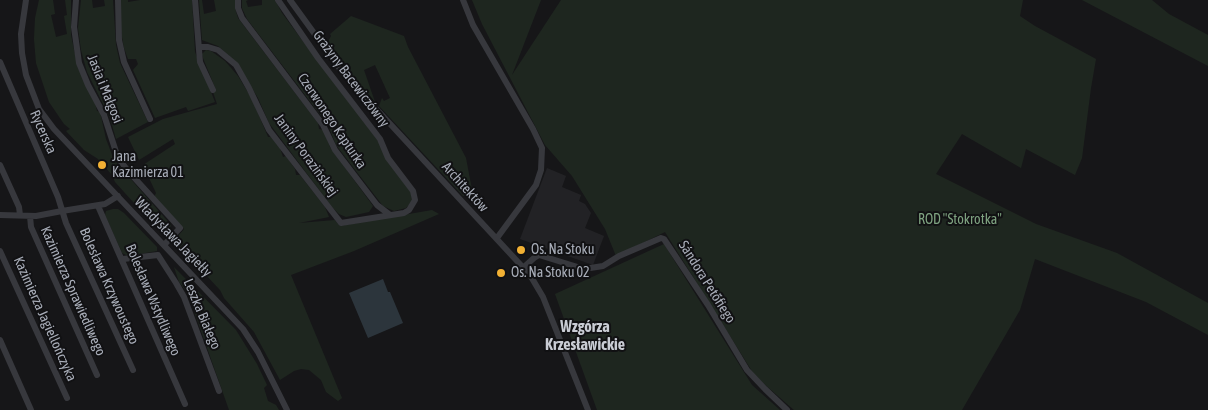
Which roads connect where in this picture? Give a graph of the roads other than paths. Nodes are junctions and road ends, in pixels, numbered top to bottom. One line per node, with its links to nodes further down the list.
1 (26, 0): 14 (street, Władysława Jagiełły)
2 (76, 0): 25 (street, Jasia i Małgosi)
3 (118, 0): 12 (street)
4 (195, 0): 9 (street)
5 (238, 0): 16 (street, Czerwonego Kapturka)
6 (278, 0): 15 (street, Grażyny Bacewiczówny)
7 (290, 0): 24 (street, Architektów)
8 (463, 0): 24 (street)
9 (200, 47): 11 (street); 23 (street, Janiny Porazińskiej)
10 (0, 62): 18 (street, Rycerska)
11 (212, 90)
12 (150, 119)
13 (0, 164): 20 (street)
14 (118, 196): 17 (street); 25 (street, Władysława Jagiełły)
15 (416, 200): 21 (street, Janiny Porazińskiej)
16 (377, 205): 21 (street, Czerwonego Kapturka); 23 (street)
17 (98, 206): 18 (street); 27 (street, Bolesława Wstydliwego)
18 (62, 211): 22 (street); 30 (street, Bolesława Krzywoustego)
19 (0, 215): 20 (street)
20 (20, 215): 22 (street)
21 (390, 215): 23 (street, Janiny Porazińskiej)
22 (30, 216): 31 (street, Kazimierza Sprawiedliwego)
23 (371, 218)
24 (497, 238): 28 (street, Architektów)
25 (164, 245): 36 (street, Władysława Jagiełły)
26 (0, 251): 33 (street, Kazimierza Jagiellończyka)
27 (123, 259): 32 (street, Leszka Białego); 34 (street, Bolesława Wstydliwego)
28 (524, 267): 37 (street, Architektów); 38 (street, Sándora Petőfiego)
29 (0, 340): 35 (street)
30 (133, 370)
31 (97, 375)
32 (220, 391)
33 (66, 398)
34 (185, 404)
35 (30, 409)
36 (287, 410)
37 (588, 410)
38 (788, 410)

